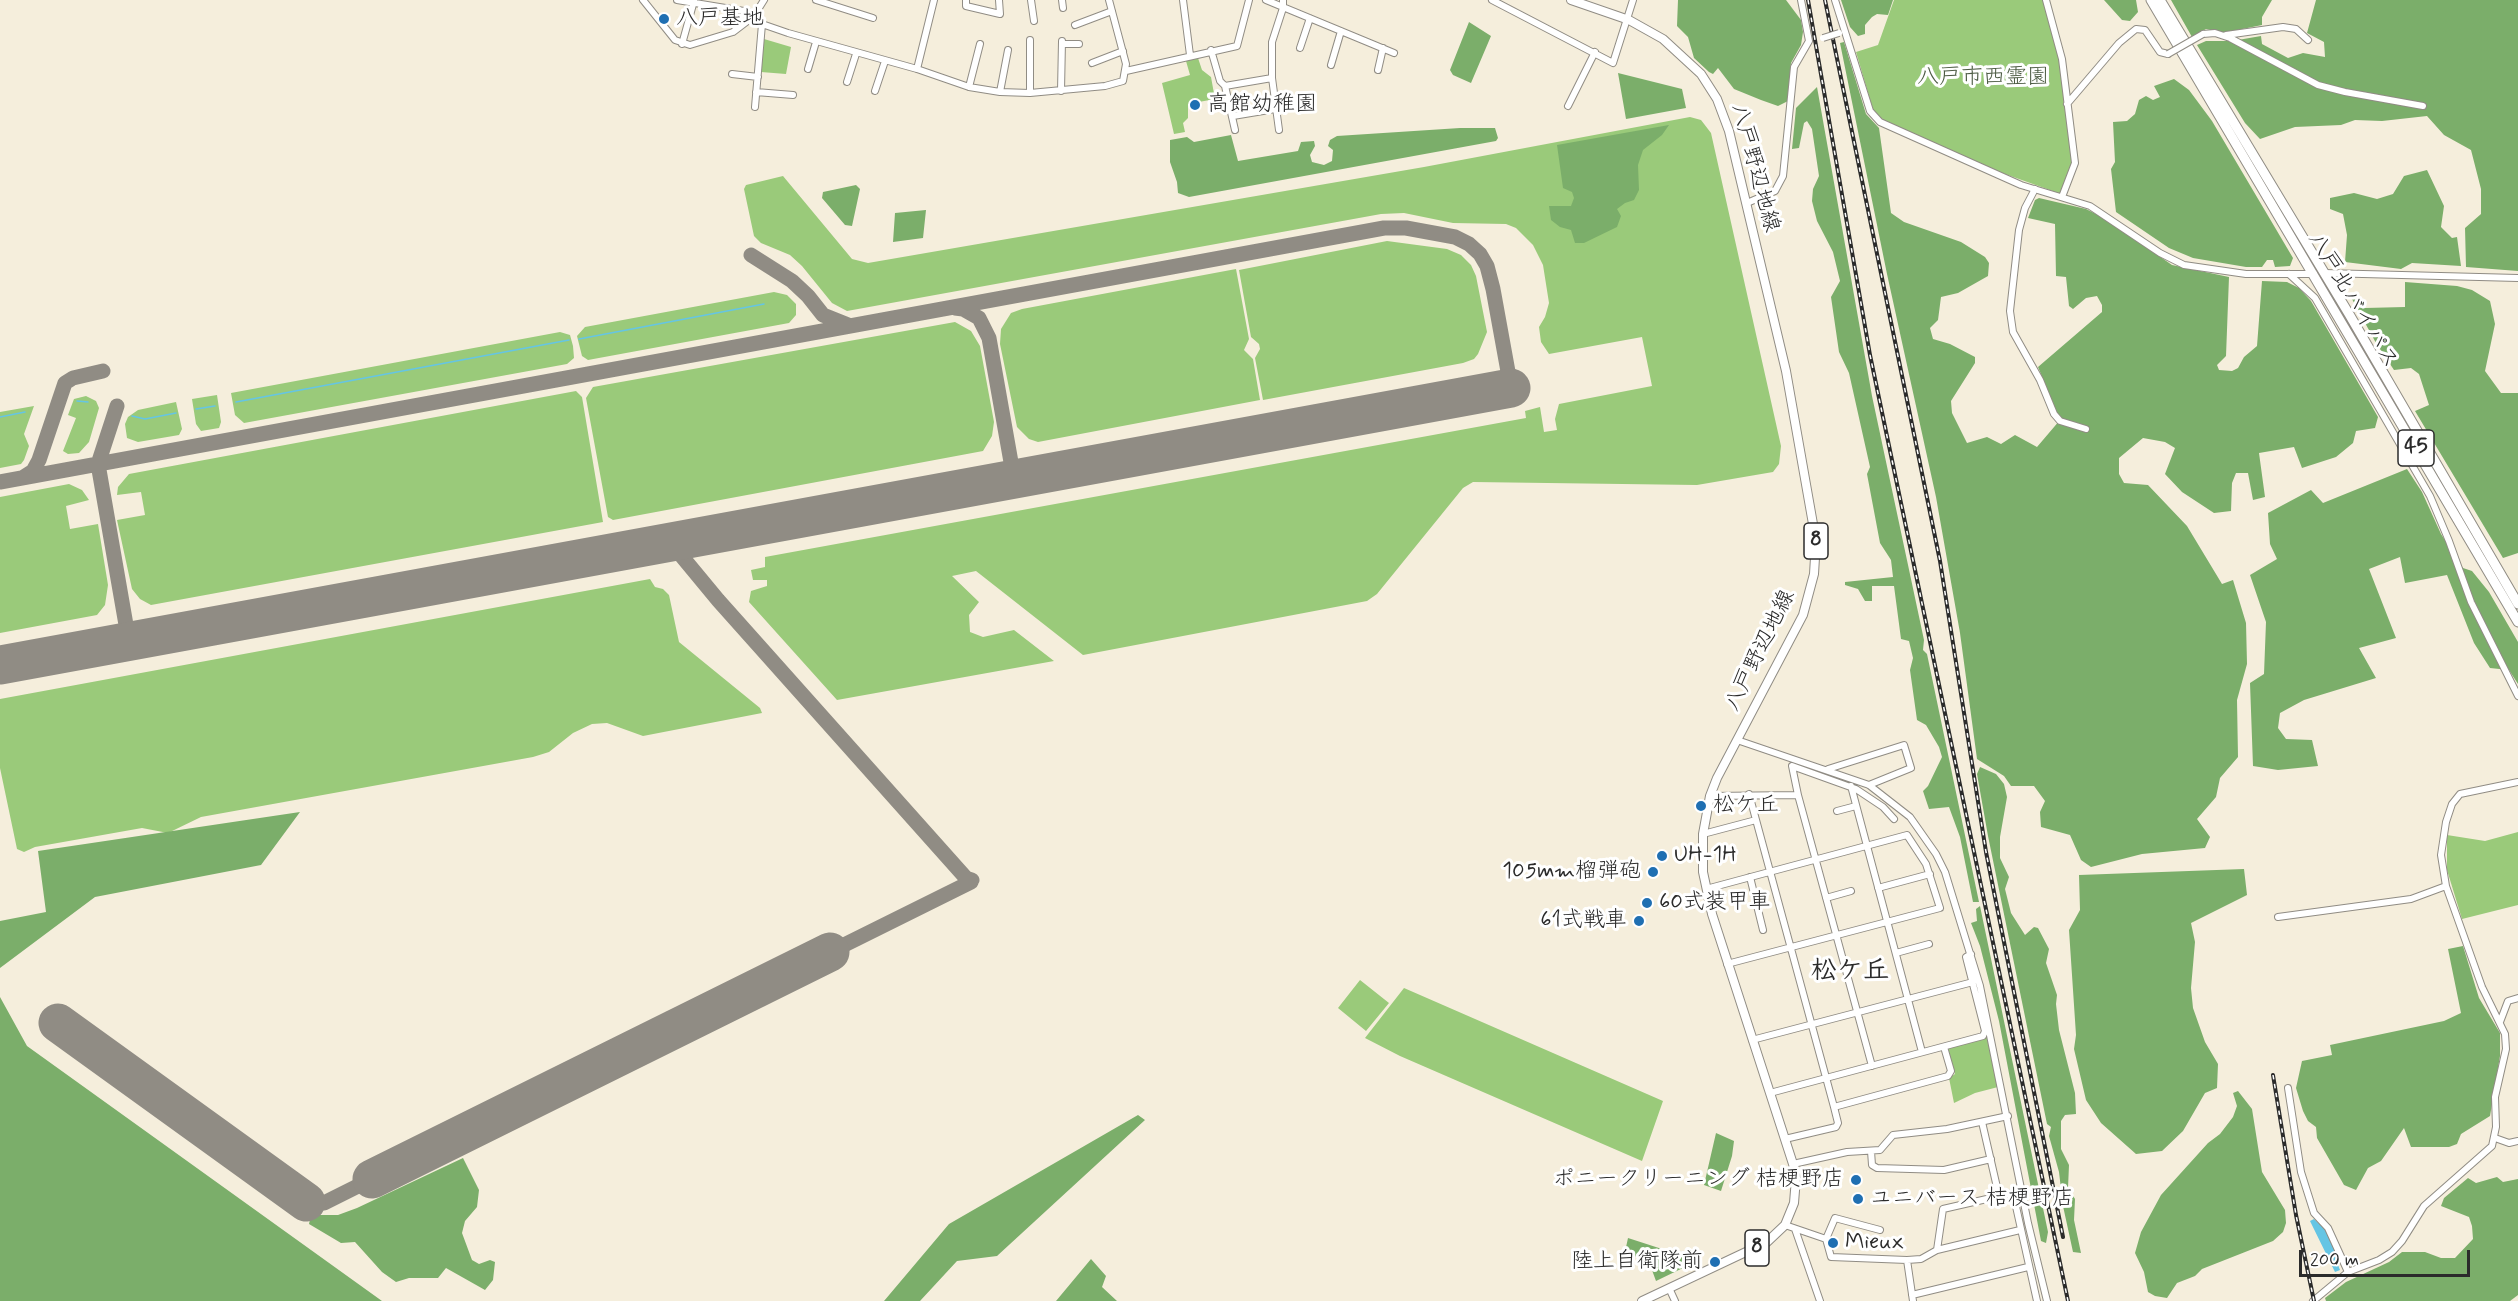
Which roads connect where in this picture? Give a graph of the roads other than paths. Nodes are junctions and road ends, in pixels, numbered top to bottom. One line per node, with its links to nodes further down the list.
1 (642, 0): 40 (street)
2 (677, 0): 22 (street)
3 (764, 0): 26 (street)
4 (816, 0): 27 (street)
5 (934, 0): 56 (street)
6 (966, 0): 7 (street)
7 (999, 0)
8 (1031, 0): 30 (street)
9 (1062, 0): 24 (street)
10 (1109, 0): 25 (street)
11 (1183, 0): 51 (street)
12 (1249, 0): 46 (street)
13 (1266, 0): 23 (street)
14 (1492, 0): 48 (street)
15 (1571, 0): 29 (main road, 八戸野辺地線 / 8)
16 (1633, 0): 29 (street)
17 (1801, 0): 38 (street)
18 (1835, 0): 34 (street)
19 (2046, 0): 71 (street)
20 (2151, 0): 82 (highway, 八戸北バイパス / 45)
21 (2160, 0): 82 (highway, 八戸北バイパス / 45)
22 (694, 1): 26 (street); 40 (street)
23 (1283, 3): 28 (street); 61 (street)
24 (1063, 8)
25 (1112, 10): 32 (street); 47 (street)
26 (755, 15): 31 (street); 40 (street)
27 (873, 18)
28 (1310, 18): 33 (street); 43 (street)
29 (1629, 20): 48 (street); 81 (main road, 八戸野辺地線 / 8)
30 (1034, 21)
31 (762, 24): 39 (street); 60 (street)
32 (1075, 25)
33 (1341, 31): 44 (street); 54 (street)
34 (1842, 32): 38 (street, bridge); 79 (street)
35 (2222, 35): 36 (street); 71 (street, bridge); 73 (street)
36 (2308, 39)
37 (1030, 40): 69 (street)
38 (1809, 41): 81 (street)
39 (816, 42): 50 (street); 55 (street)
40 (682, 44)
41 (980, 44): 64 (street)
42 (1079, 44): 66 (street)
43 (1300, 48)
44 (1383, 48): 49 (street); 58 (street)
45 (1008, 50): 68 (street)
46 (1211, 50): 51 (street); 63 (street)
47 (1123, 51): 53 (street); 57 (street)
48 (1595, 52): 72 (street)
49 (1394, 53)
50 (856, 54): 52 (street); 62 (street)
51 (1190, 55): 57 (street)
52 (885, 61): 56 (street); 65 (street)
53 (1092, 63)
54 (1330, 65)
55 (808, 69)
56 (917, 69): 64 (street)
57 (1126, 70): 66 (street)
58 (1378, 70)
59 (732, 74): 60 (street)
60 (758, 77): 67 (street)
61 (1272, 78): 63 (street); 75 (street)
62 (847, 82)
63 (1226, 86): 76 (street)
64 (969, 87): 68 (street)
65 (875, 91)
66 (1060, 91): 69 (street)
67 (756, 92): 70 (street); 74 (street)
68 (1000, 92): 69 (street)
69 (1030, 93)
70 (793, 95)
71 (2067, 104): 80 (street)
72 (1568, 106)
73 (2423, 106)
74 (755, 107)
75 (1275, 109): 76 (street); 78 (street)
76 (1233, 116): 77 (street)
77 (1235, 130)
78 (1279, 130)
79 (2035, 189): 80 (street); 85 (street)
80 (2062, 197): 83 (street)
81 (1747, 204): 89 (main road, 八戸野辺地線 / 8)
82 (2318, 273): 83 (street); 84 (street); 86 (highway, 八戸北バイパス / 45); 87 (highway, 八戸北バイパス / 45)
83 (2289, 274): 88 (street)
84 (2518, 278)
85 (2086, 429)
86 (2518, 604)
87 (2518, 622)
88 (2518, 696)
89 (1737, 740): 90 (street); 96 (main road, 八戸野辺地線 / 8)
90 (1827, 769): 92 (street); 92 (street)
91 (2518, 782): 107 (street)
92 (1869, 785): 119 (street)
93 (1851, 786): 95 (street); 97 (street); 99 (street)
94 (1749, 794): 95 (street); 96 (street); 100 (street)
95 (1798, 795): 103 (street)
96 (1710, 796): 101 (main road, 八戸野辺地線 / 8)
97 (1856, 806): 98 (street); 102 (street)
98 (1837, 811)
99 (1894, 819)
100 (1756, 820): 101 (street); 104 (street)
101 (1702, 834): 109 (main road, 八戸野辺地線 / 8)
102 (1867, 846): 103 (street); 105 (street); 108 (street)
103 (1816, 859): 104 (street); 111 (street)
104 (1769, 871): 106 (street); 117 (street)
105 (1930, 874): 108 (street); 113 (street)
106 (1750, 877): 109 (street); 114 (street)
107 (2446, 886): 112 (street); 125 (street)
108 (1878, 888): 113 (street)
109 (1706, 889): 120 (main road, 八戸野辺地線 / 8)
110 (1851, 891): 111 (street)
111 (1826, 898): 115 (street)
112 (2278, 917)
113 (1887, 922): 115 (street); 118 (street)
114 (1763, 930)
115 (1836, 936): 117 (street); 124 (street)
116 (1929, 944): 118 (street)
117 (1790, 948): 120 (street); 126 (street)
118 (1896, 953): 122 (street)
119 (1971, 954): 121 (street); 135 (street)
120 (1727, 964): 127 (main road, 八戸野辺地線 / 8)
121 (1973, 982): 122 (street); 128 (street)
122 (1908, 997): 124 (street); 129 (street)
123 (2518, 998): 125 (street)
124 (1858, 1011): 126 (street); 130 (street)
125 (2500, 1022): 137 (street)
126 (1811, 1024): 127 (street); 131 (street)
127 (1752, 1040): 133 (main road, 八戸野辺地線 / 8)
128 (1944, 1047): 129 (street); 134 (street)
129 (1922, 1052): 130 (street)
130 (1872, 1066): 131 (street)
131 (1826, 1078): 133 (street); 134 (street)
132 (2288, 1088): 152 (street)
133 (1770, 1093): 138 (main road, 八戸野辺地線 / 8)
134 (1834, 1107): 138 (street)
135 (2008, 1116): 136 (street); 159 (street)
136 (1982, 1122): 140 (street); 141 (street)
137 (2495, 1138): 139 (street); 152 (street)
138 (1785, 1139): 142 (main road, 八戸野辺地線 / 8)
139 (2518, 1141)
140 (1871, 1151): 141 (street); 142 (street)
141 (1991, 1159): 143 (street)
142 (1793, 1164): 144 (main road, 八戸野辺地線 / 8)
143 (1999, 1196): 147 (street); 149 (street)
144 (1785, 1225): 145 (street); 153 (main road, 8)
145 (1795, 1229): 148 (street); 157 (street)
146 (1880, 1230): 148 (street)
147 (2020, 1230): 149 (street); 151 (street)
148 (1826, 1239): 150 (street)
149 (1937, 1251): 150 (street)
150 (1906, 1260): 154 (street)
151 (2028, 1267): 154 (street); 158 (street)
152 (2348, 1272): 160 (street)
153 (1669, 1288): 155 (main road, 8); 156 (street)
154 (1913, 1298)
155 (1642, 1301)
156 (1675, 1301)
157 (1820, 1301)
158 (2037, 1301)
159 (2047, 1301)
160 (2313, 1301)

